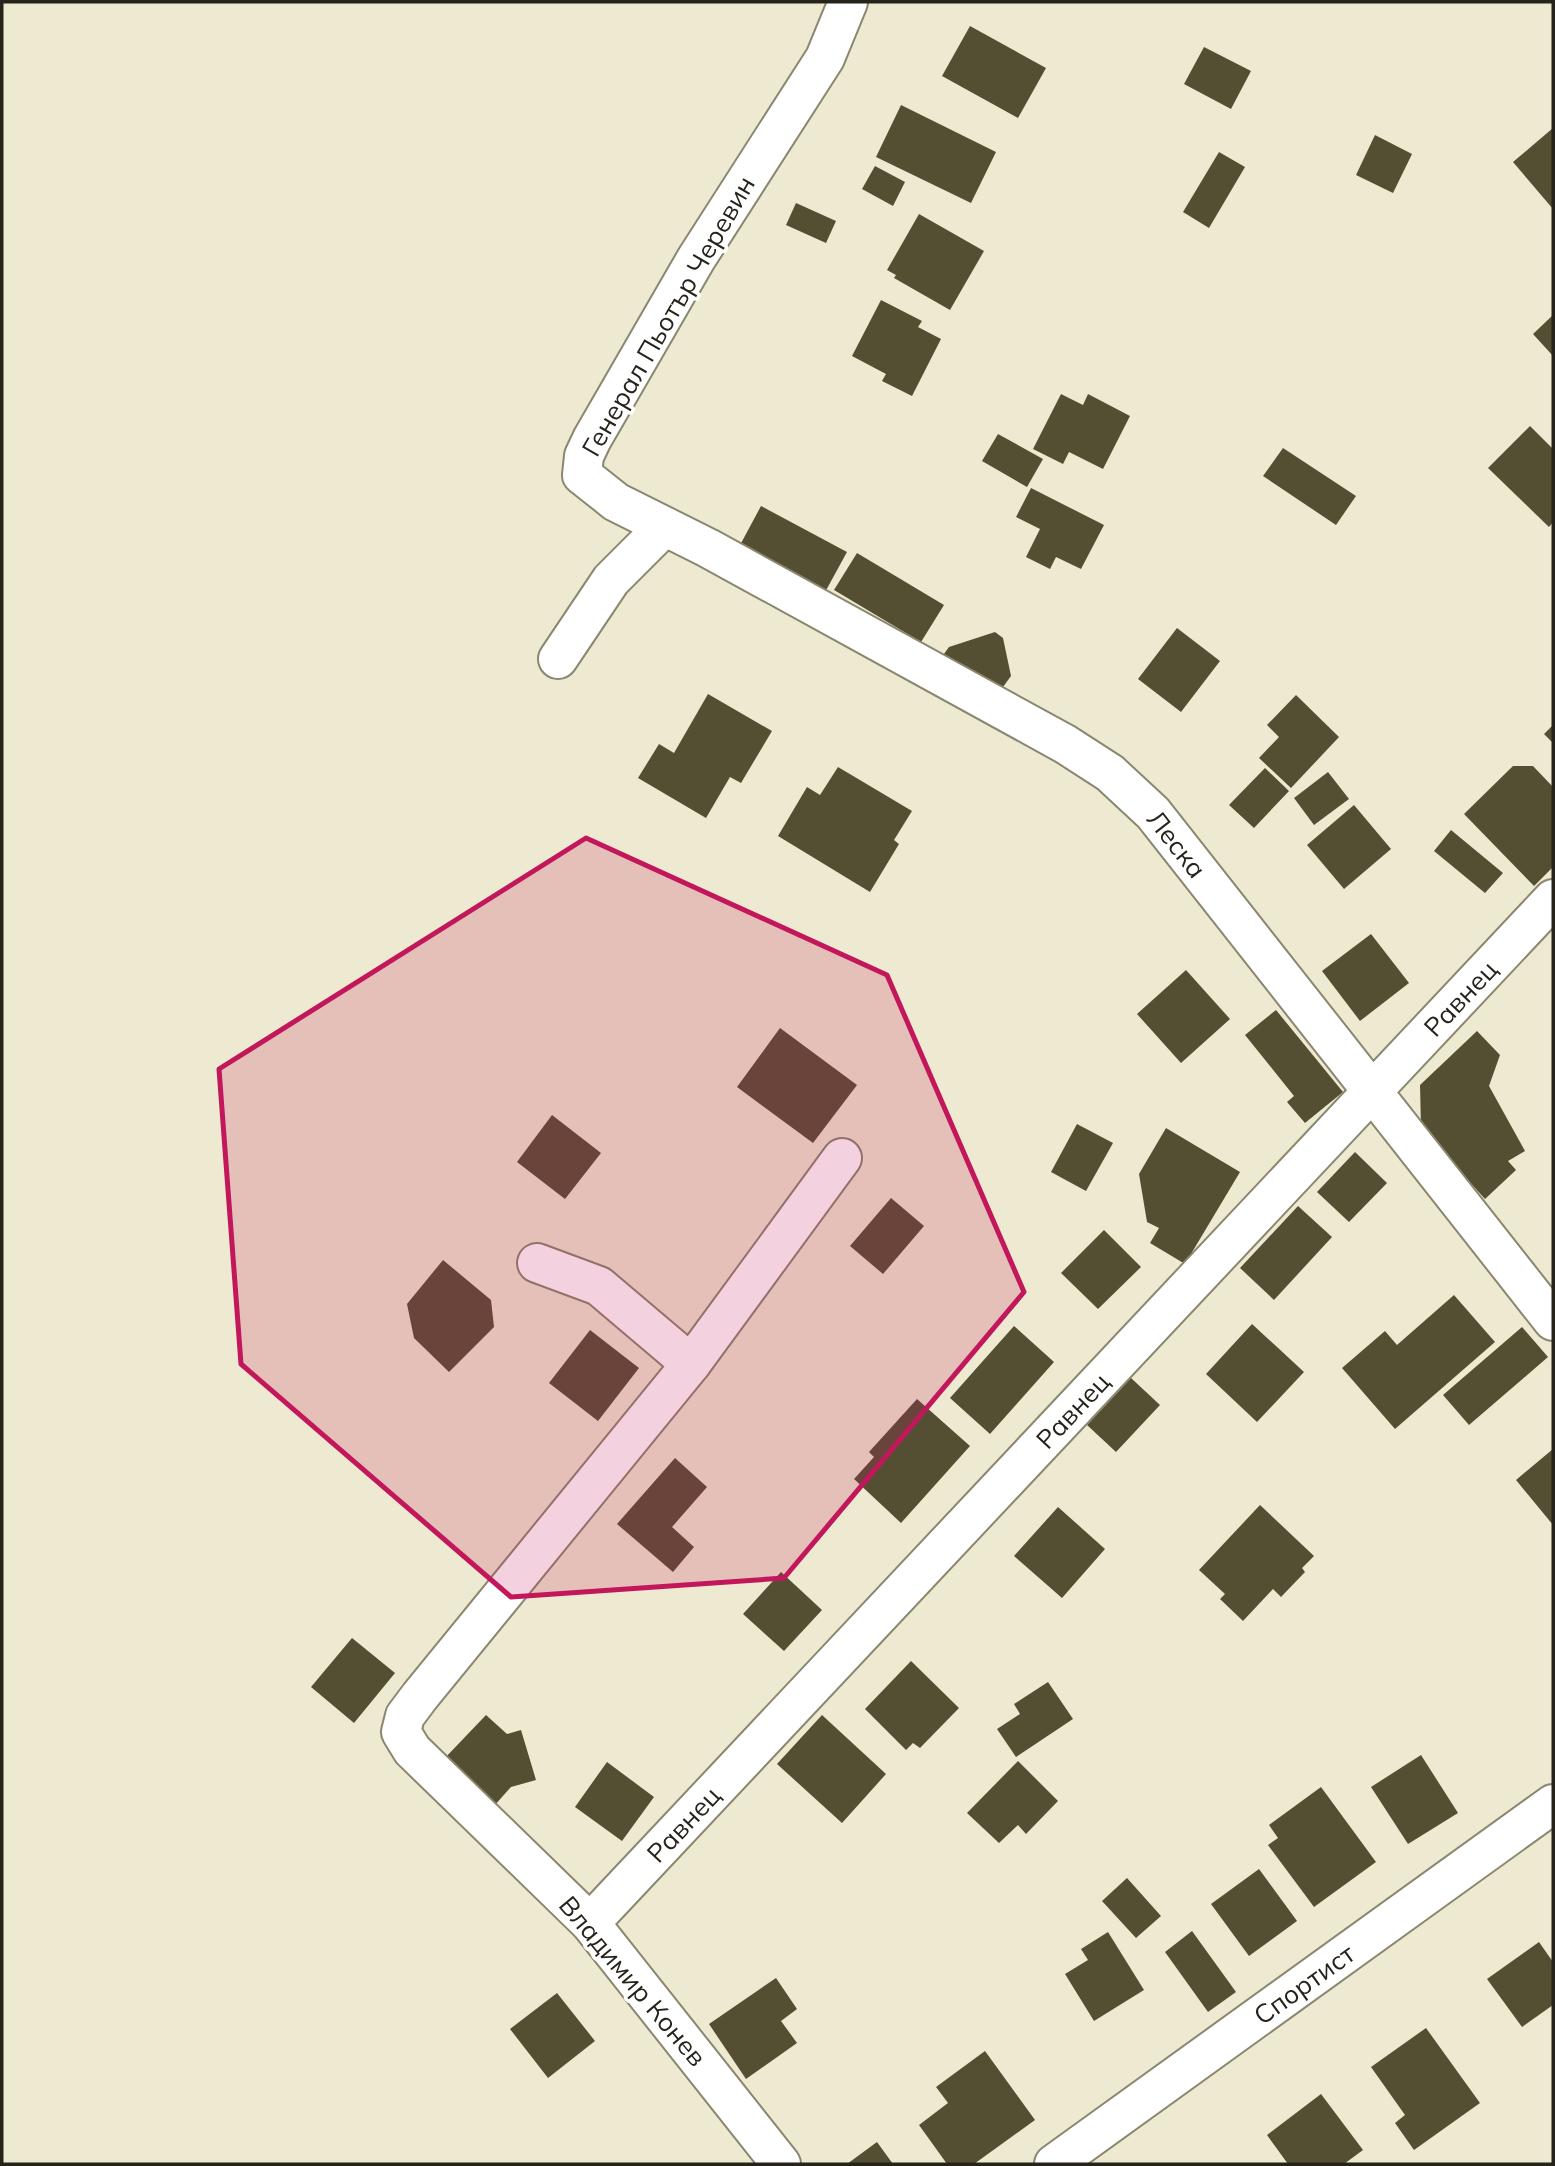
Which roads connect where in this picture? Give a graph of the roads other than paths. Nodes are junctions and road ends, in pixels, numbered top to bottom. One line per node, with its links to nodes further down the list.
1 (848, 2): 2 (street, Генерал Пьотър Черевин)
2 (663, 528): 3 (street); 5 (street, Леска)
3 (558, 659)
4 (1553, 899): 5 (street, Равнец)
5 (1370, 1092): 8 (street, Леска); 11 (street, Равнец)
6 (842, 1158): 9 (street)
7 (537, 1263): 9 (street)
8 (1553, 1321)
9 (691, 1364): 11 (street, Владимир Конев)
10 (1553, 1804): 13 (street, Спортист)
11 (590, 1923): 12 (street, Владимир Конев)
12 (781, 2164)
13 (1054, 2164)

